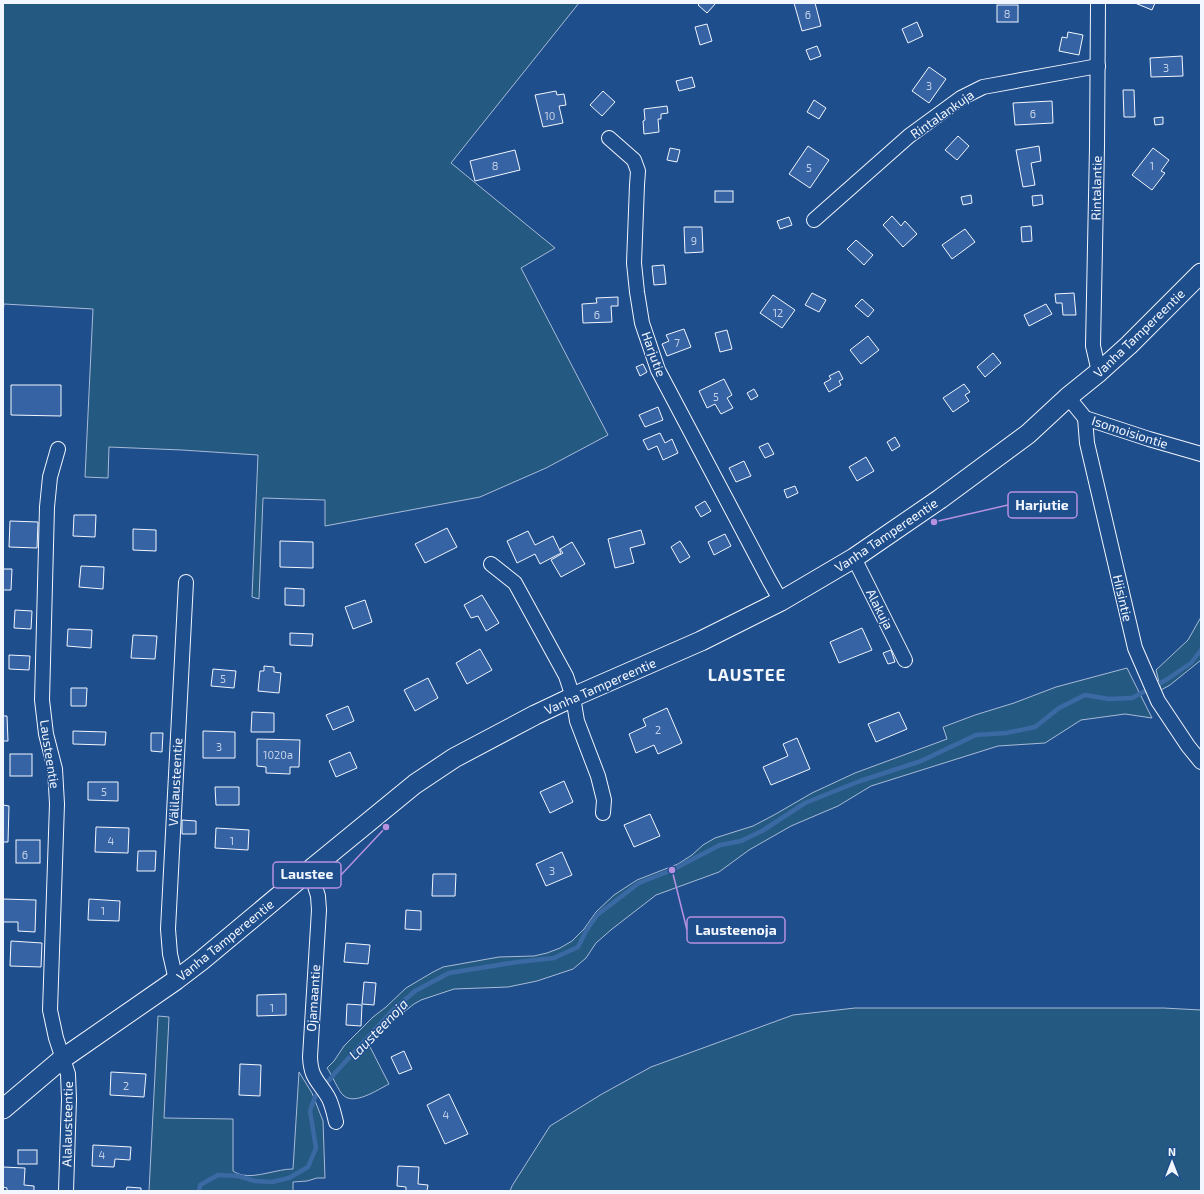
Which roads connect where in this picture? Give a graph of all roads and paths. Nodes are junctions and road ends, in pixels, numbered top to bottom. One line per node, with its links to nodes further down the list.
1 (1098, 3): 2 (street, Rintalantie)
2 (1098, 66): 4 (street, Rintalankuja); 6 (street, Rintalantie)
3 (609, 138): 14 (street, Harjutie)
4 (814, 220)
5 (1201, 273): 6 (main road, Vanha Tampereentie)
6 (1099, 372): 7 (main road, Vanha Tampereentie)
7 (1068, 397): 8 (street, Isomoisiontie); 11 (main road, Vanha Tampereentie)
8 (1085, 418): 10 (street, Isomoisiontie); 17 (street, Hiisintie)
9 (58, 449): 21 (street, Lausteentie)
10 (1201, 454)
11 (854, 558): 14 (main road, Vanha Tampereentie); 15 (street, Alakuja)
12 (491, 564): 16 (street)
13 (186, 582): 20 (street, Välilausteentie)
14 (781, 601): 16 (main road, Vanha Tampereentie)
15 (905, 660)
16 (573, 697): 18 (street); 19 (main road, Vanha Tampereentie)
17 (1201, 762)
18 (603, 813)
19 (310, 870): 20 (main road, Vanha Tampereentie); 23 (street, Ojamaantie)
20 (176, 980): 21 (main road, Vanha Tampereentie)
21 (62, 1059): 22 (main road, Vanha Tampereentie); 24 (street, Alalausteentie)
22 (3, 1109)
23 (336, 1122)
24 (66, 1191)

